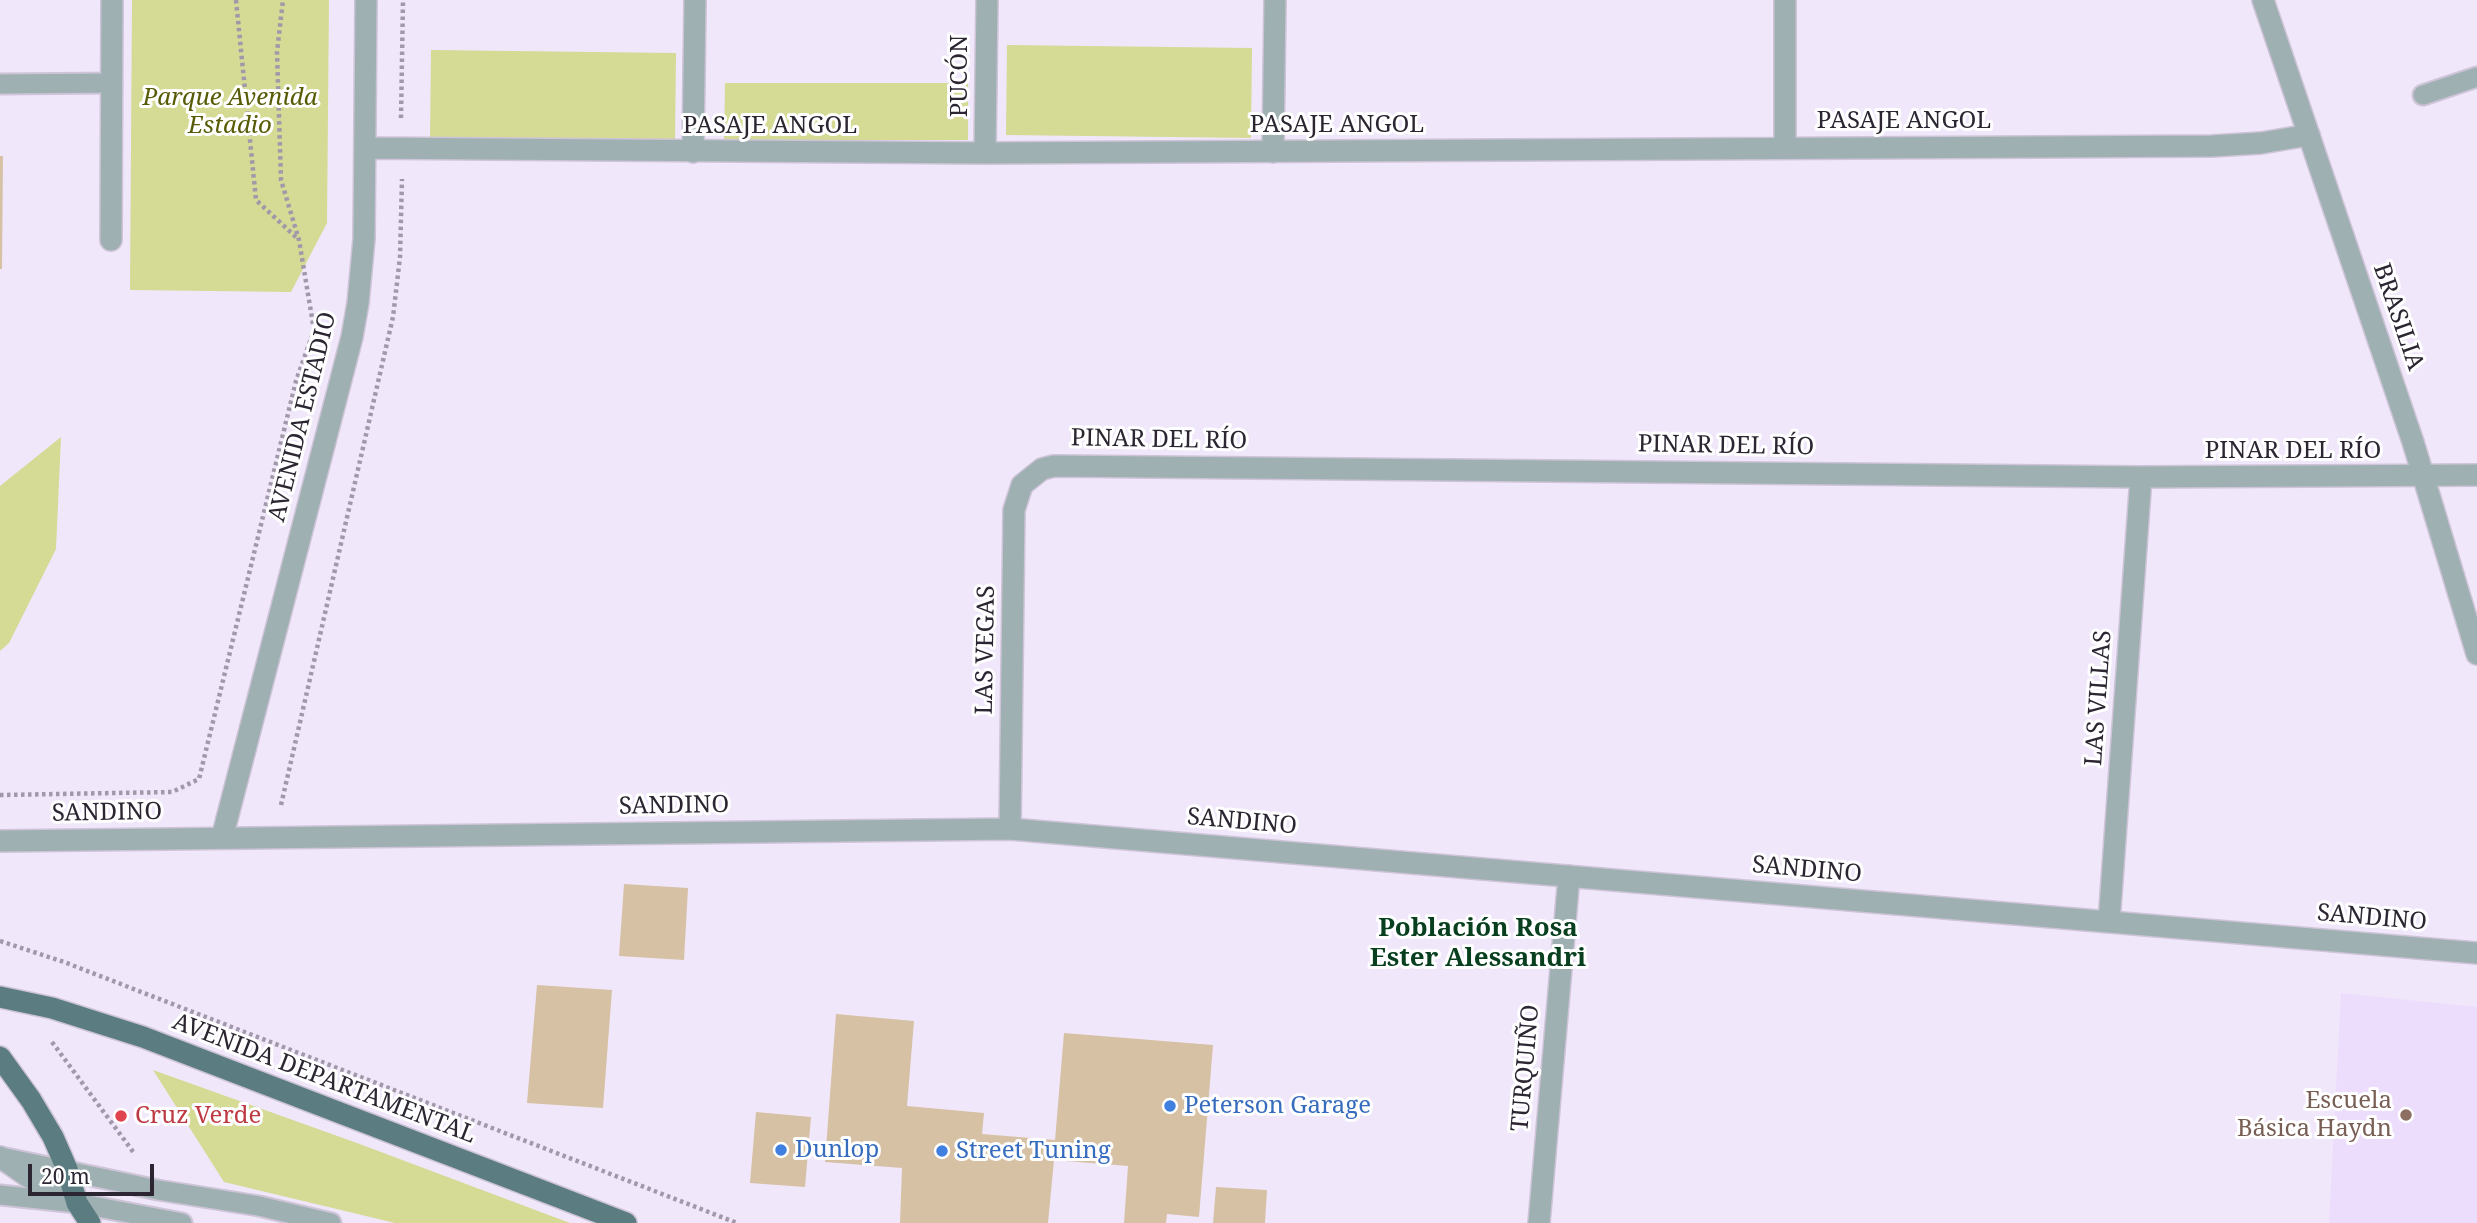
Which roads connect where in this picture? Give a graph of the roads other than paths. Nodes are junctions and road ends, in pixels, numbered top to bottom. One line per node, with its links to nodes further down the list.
1 (112, 0): 9 (street)
2 (366, 0): 13 (street, AVENIDA ESTADIO)
3 (695, 0): 15 (street)
4 (987, 0): 17 (street, PUCÓN)
5 (1275, 0): 16 (street)
6 (1785, 0): 14 (street)
7 (2263, 0): 12 (street, BRASILIA)
8 (2477, 77): 11 (lane)
9 (111, 83): 10 (lane); 18 (street)
10 (0, 84)
11 (2423, 94)
12 (2309, 135): 14 (street, PASAJE ANGOL); 22 (street, BRASILIA)
13 (365, 148): 15 (street, PASAJE ANGOL); 25 (street, AVENIDA ESTADIO)
14 (1785, 148): 16 (street, PASAJE ANGOL)
15 (693, 152): 17 (street, PASAJE ANGOL)
16 (1273, 152): 17 (street, PASAJE ANGOL)
17 (985, 153)
18 (111, 240)
19 (2477, 475): 22 (street, PINAR DEL RÍO)
20 (1031, 476): 21 (street, PINAR DEL RÍO); 24 (street, LAS VEGAS)
21 (2141, 477): 22 (street, PINAR DEL RÍO); 28 (street, LAS VILLAS)
22 (2423, 477): 23 (street, BRASILIA)
23 (2477, 654)
24 (1010, 829): 25 (street, SANDINO); 27 (street, SANDINO)
25 (222, 838): 26 (street, SANDINO)
26 (0, 841)
27 (1569, 876): 28 (street, SANDINO); 40 (street, TURQUIÑO)
28 (2109, 922): 29 (street, SANDINO)
29 (2477, 953)
30 (0, 997): 39 (main road, AVENIDA DEPARTAMENTAL)
31 (0, 1057): 33 (main road)
32 (0, 1157): 33 (lane); 35 (street)
33 (67, 1169): 35 (main road); 38 (lane)
34 (0, 1195): 35 (lane)
35 (77, 1203): 36 (main road); 37 (lane)
36 (90, 1223)
37 (182, 1223)
38 (331, 1223)
39 (626, 1223)
40 (1539, 1223)

